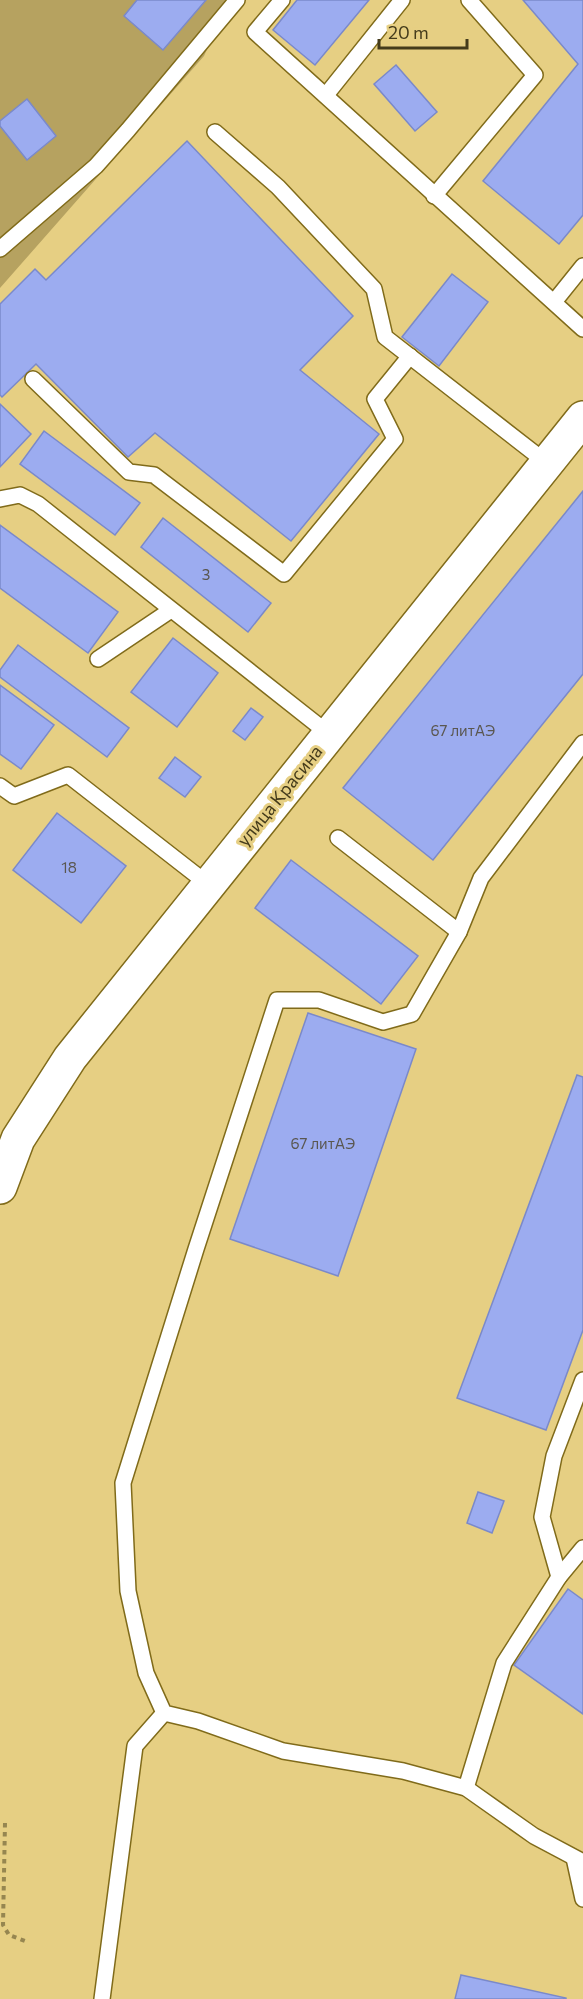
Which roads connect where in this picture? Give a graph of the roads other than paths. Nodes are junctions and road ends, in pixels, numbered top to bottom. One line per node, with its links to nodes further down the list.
1 (237, 0): 8 (lane)
2 (282, 0): 5 (lane)
3 (402, 0): 5 (lane)
4 (469, 0): 7 (lane)
5 (326, 95): 7 (lane)
6 (215, 132): 12 (lane)
7 (434, 196): 10 (lane)
8 (0, 249)
9 (583, 266): 10 (lane)
10 (554, 302): 11 (lane)
11 (583, 329)
12 (410, 356): 13 (lane); 15 (lane)
13 (33, 379)
14 (583, 418): 15 (main road, улица Красина)
15 (547, 463): 19 (main road, улица Красина)
16 (0, 499): 17 (lane)
17 (171, 610): 18 (lane); 19 (lane)
18 (98, 659)
19 (329, 734): 23 (main road, улица Красина)
20 (583, 743): 24 (lane)
21 (0, 786): 23 (lane)
22 (338, 838): 24 (lane)
23 (209, 885): 25 (main road, улица Красина)
24 (459, 932): 29 (lane)
25 (0, 1187)
26 (583, 1380): 28 (lane)
27 (583, 1548): 28 (lane)
28 (558, 1577): 30 (lane)
29 (164, 1713): 30 (lane); 33 (lane)
30 (466, 1788): 31 (lane)
31 (579, 1860): 32 (lane)
32 (583, 1899)
33 (102, 1999)

